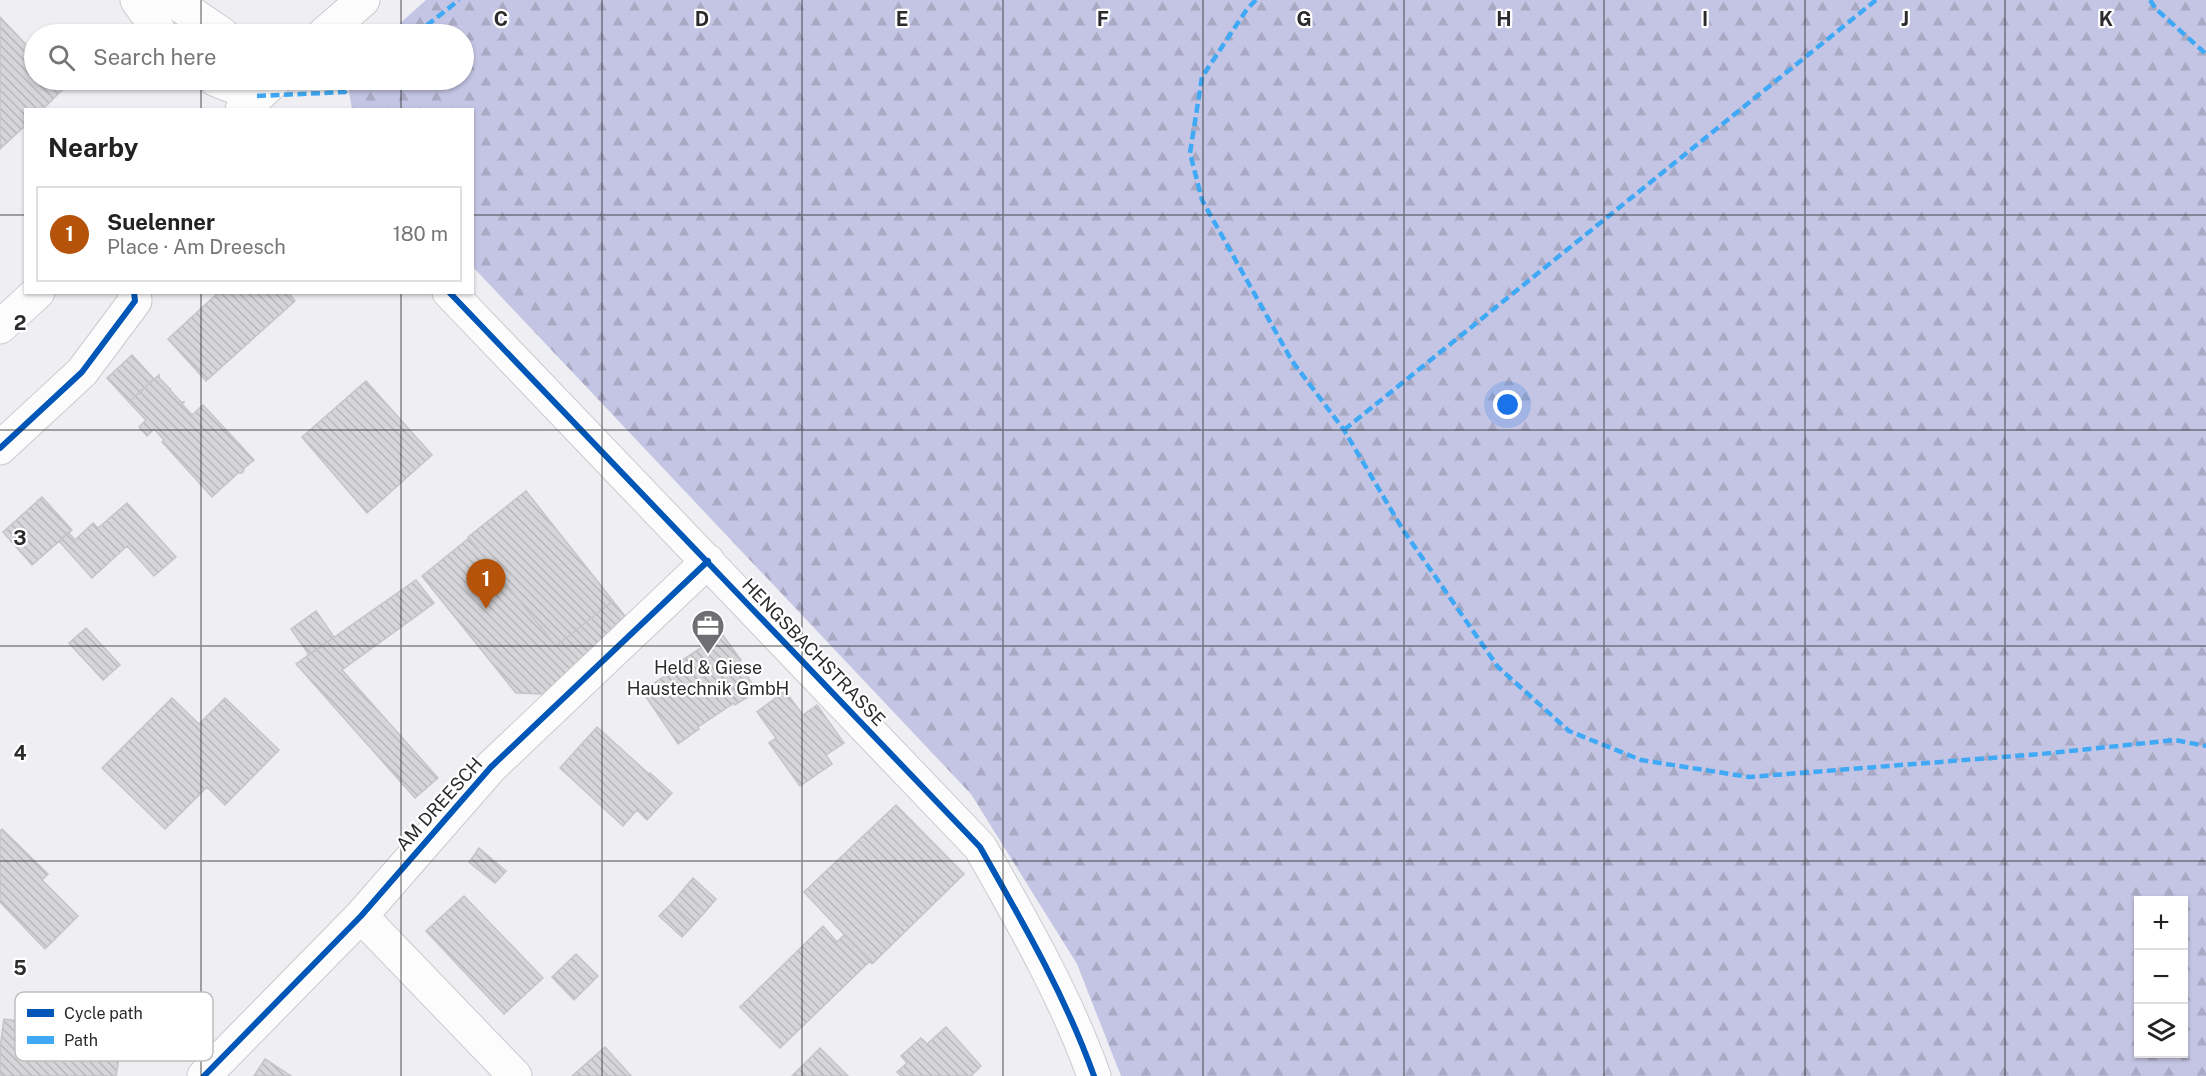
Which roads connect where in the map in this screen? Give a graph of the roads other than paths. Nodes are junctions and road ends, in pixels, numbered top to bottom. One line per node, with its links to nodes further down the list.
1 (137, 0): 4 (street)
2 (172, 0): 5 (street)
3 (363, 0): 6 (street)
4 (154, 24)
5 (207, 24)
6 (335, 24)
7 (245, 90): 8 (street)
8 (259, 95)
9 (36, 294): 12 (street)
10 (134, 294): 13 (street)
11 (451, 294): 14 (street, HENGSBACHSTRASSE)
12 (0, 327)
13 (0, 448)
14 (708, 561): 15 (street, AM DREESCH); 18 (street, HENGSBACHSTRASSE)
15 (361, 916): 16 (street, AM DREESCH); 17 (street)
16 (204, 1076)
17 (515, 1076)
18 (1094, 1076)

